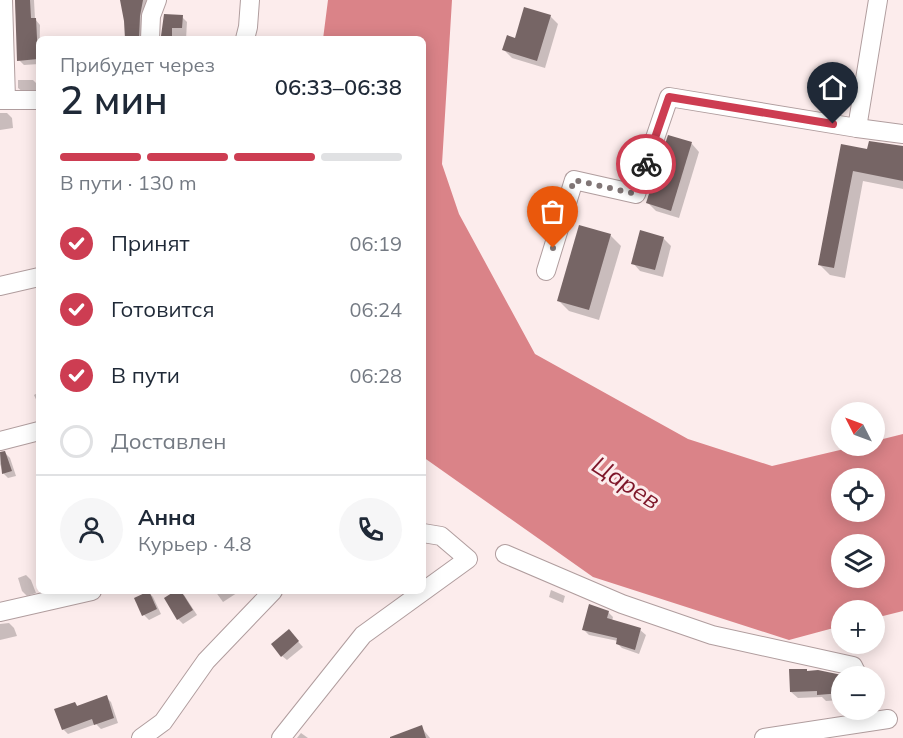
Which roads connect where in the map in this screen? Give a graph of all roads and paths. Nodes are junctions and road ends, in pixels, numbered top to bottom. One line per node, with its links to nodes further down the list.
1 (3, 0): 7 (street)
2 (157, 0): 5 (street)
3 (250, 0): 6 (street)
4 (878, 0): 9 (street)
5 (150, 36)
6 (246, 36)
7 (3, 99): 8 (street)
8 (36, 100)
9 (857, 128): 10 (street); 11 (street)
10 (903, 134)
11 (546, 271)
12 (36, 278): 13 (street)
13 (0, 286)
14 (36, 432): 15 (street)
15 (0, 441)
16 (426, 534): 18 (street)
17 (505, 554): 23 (street)
18 (426, 589)
19 (79, 594): 22 (street)
20 (270, 594): 25 (street)
21 (420, 594): 26 (street)
22 (0, 612)
23 (853, 666)
24 (888, 716): 27 (street)
25 (141, 738)
26 (281, 738)
27 (764, 738)

